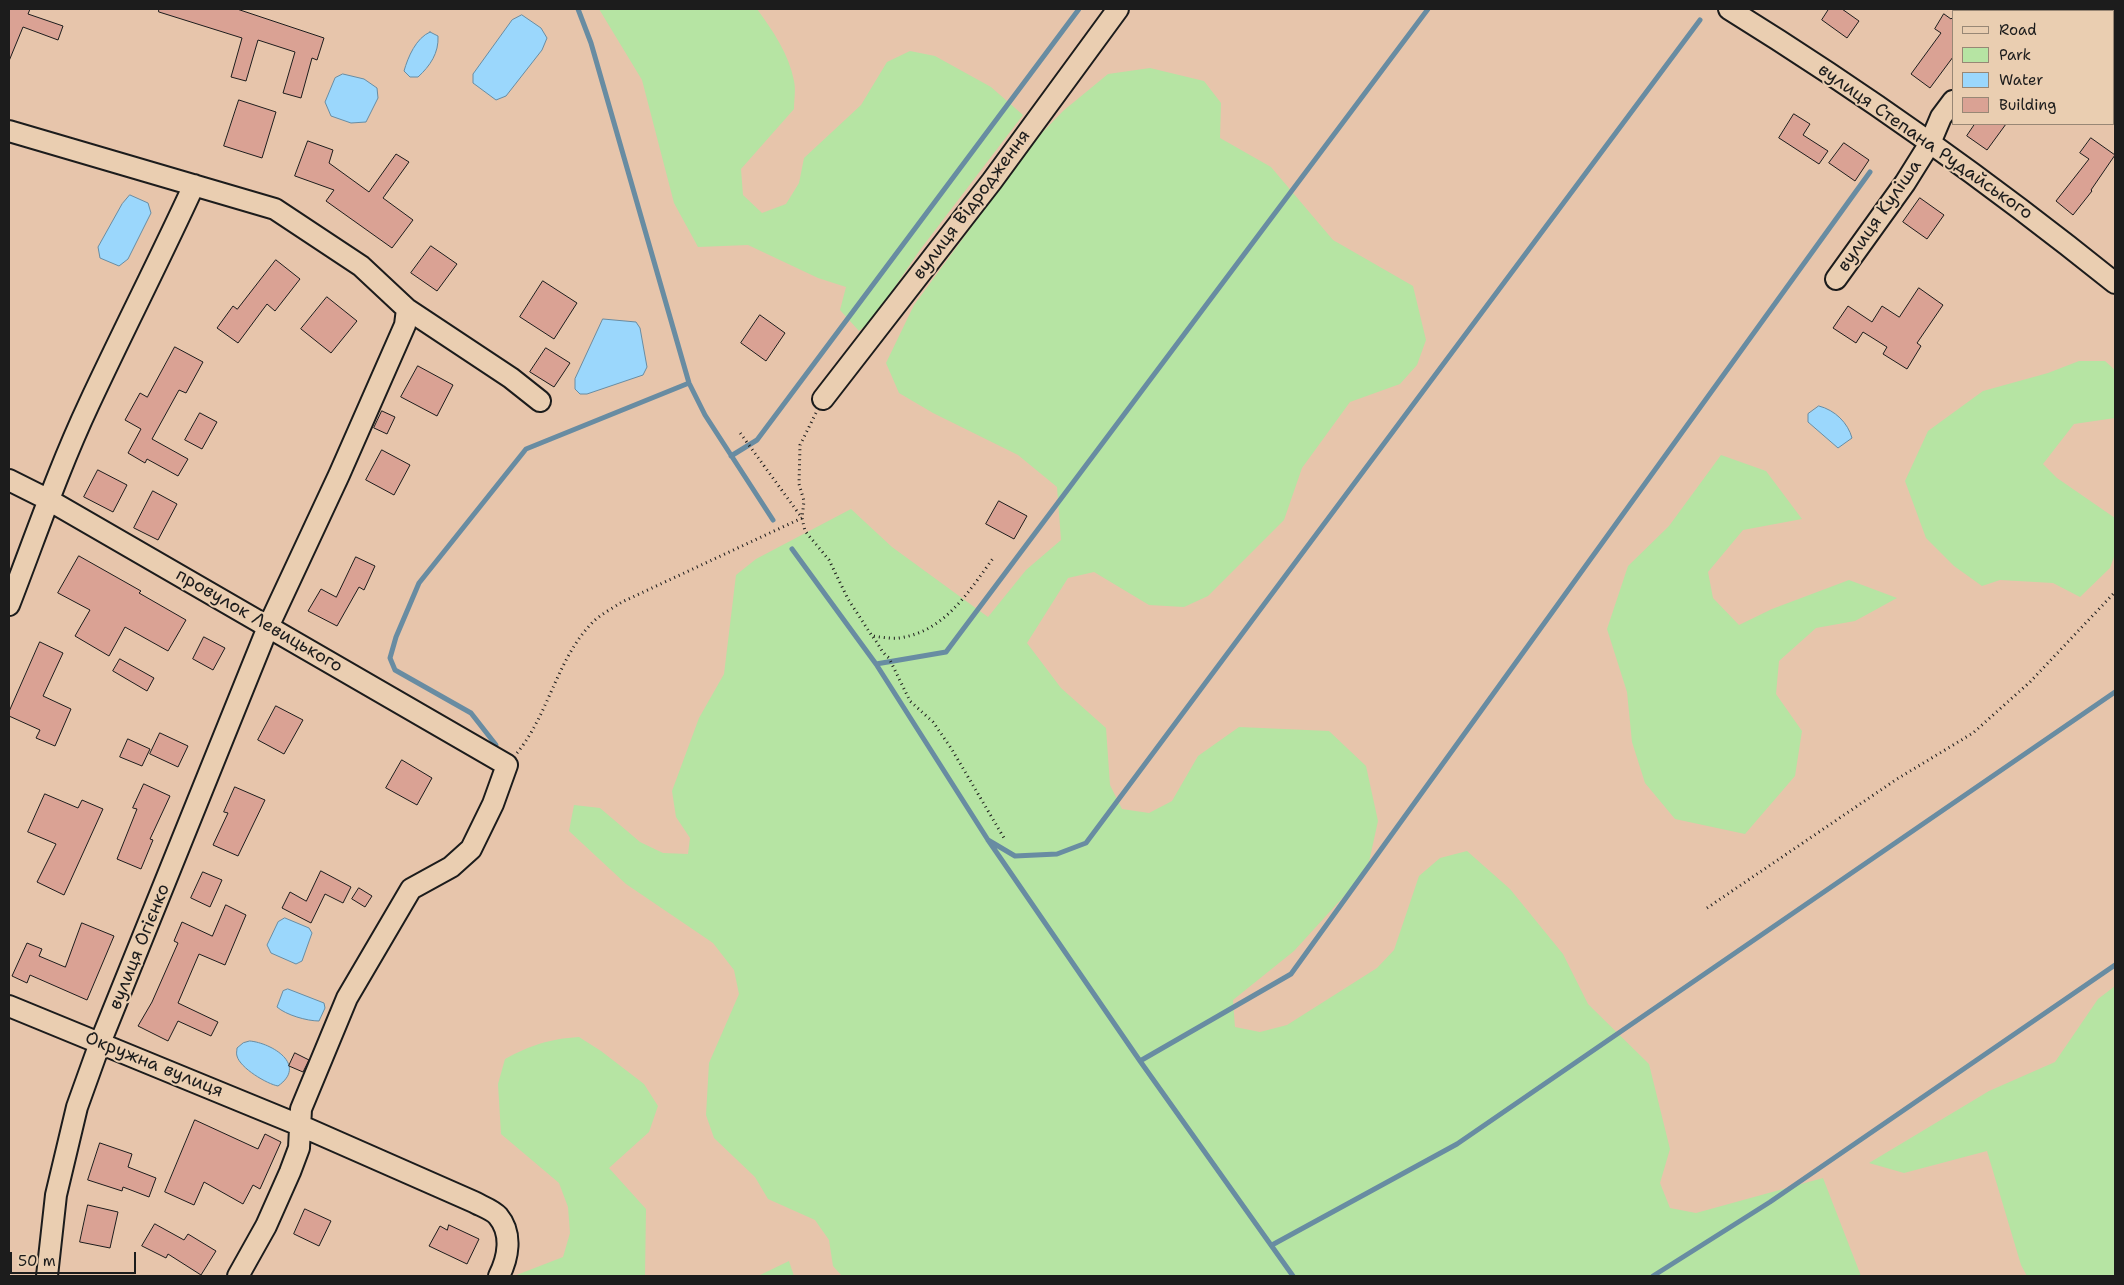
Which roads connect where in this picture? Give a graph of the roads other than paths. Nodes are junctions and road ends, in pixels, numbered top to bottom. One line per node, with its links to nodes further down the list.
1 (1118, 9): 10 (street, вулиця Відродження)
2 (1729, 9): 5 (street, вулиця Степана Рудайського)
3 (1952, 102): 5 (street, вулиця Куліша)
4 (9, 131): 6 (street)
5 (1930, 143): 7 (street, вулиця Куліша); 8 (street, вулиця Степана Рудайського)
6 (194, 185): 9 (street); 13 (street)
7 (1836, 279)
8 (2115, 283)
9 (407, 309): 11 (street); 15 (street, вулиця Огієнко)
10 (823, 399)
11 (540, 401)
12 (9, 480): 13 (street, провулок Левицького)
13 (47, 499): 14 (street); 15 (street, провулок Левицького)
14 (9, 605)
15 (268, 627): 17 (street, вулиця Огієнко); 18 (street, провулок Левицького)
16 (9, 1006): 17 (street, Окружна вулиця)
17 (100, 1043): 18 (street, Окружна вулиця); 19 (street, вулиця Огієнко)
18 (299, 1125): 20 (street); 21 (street, Окружна вулиця)
19 (47, 1276)
20 (238, 1276)
21 (499, 1276)

